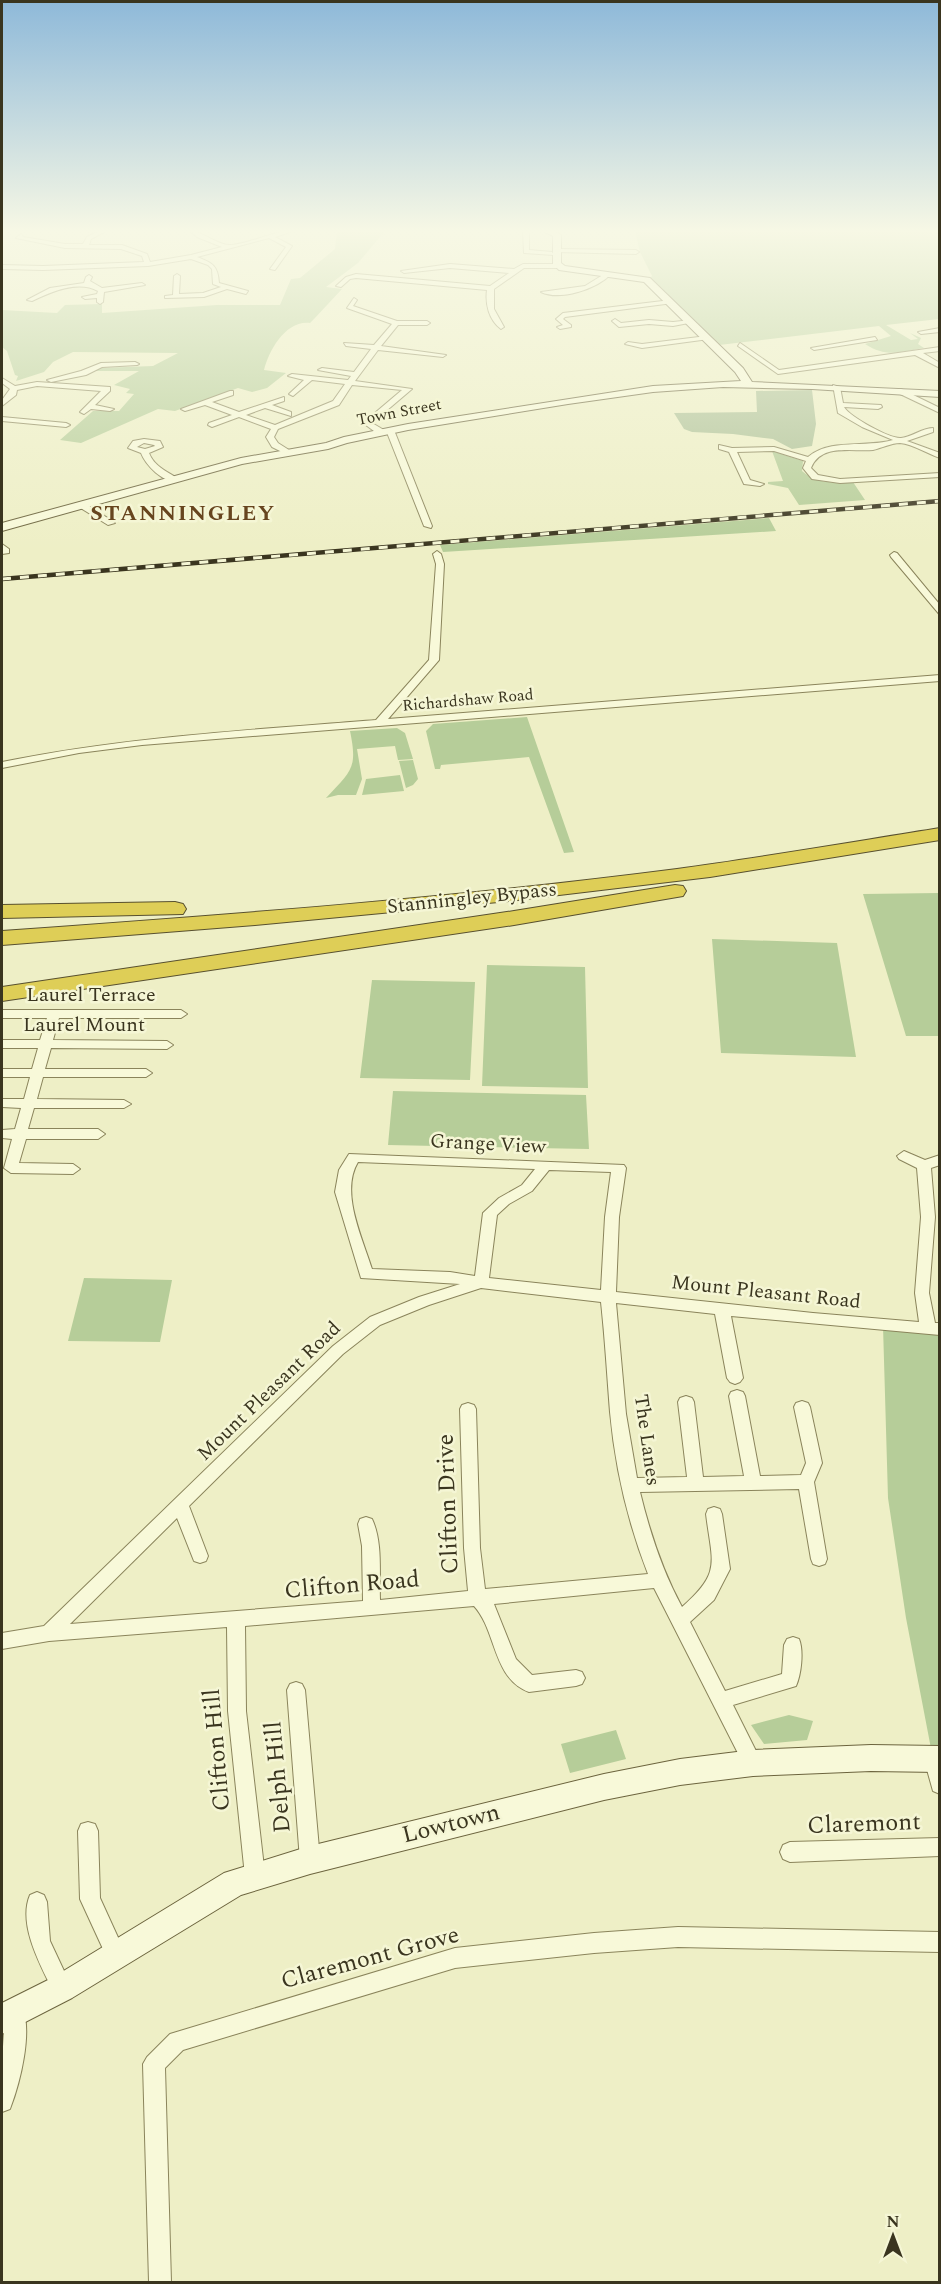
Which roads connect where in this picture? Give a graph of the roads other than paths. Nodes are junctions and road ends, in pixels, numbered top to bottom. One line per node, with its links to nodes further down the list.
1 (707, 338): 7 (street); 28 (main road)
2 (384, 339): 4 (street); 9 (street)
3 (875, 339): 5 (street)
4 (395, 340)
5 (855, 342): 10 (street); 11 (street)
6 (346, 344): 9 (street)
7 (628, 344)
8 (740, 345): 18 (street)
9 (376, 347): 15 (street); 16 (street)
10 (863, 347)
11 (814, 348)
12 (939, 349): 14 (street)
13 (871, 352): 18 (street)
14 (916, 352): 18 (street); 20 (street)
15 (443, 355)
16 (369, 356): 17 (street); 22 (street)
17 (379, 357)
18 (879, 357)
19 (135, 364): 26 (street)
20 (939, 366)
21 (321, 370): 22 (street)
22 (356, 374): 27 (street)
23 (291, 376): 24 (street)
24 (310, 378): 27 (street); 33 (street)
25 (2, 380): 30 (street)
26 (37, 384): 30 (street); 41 (street)
27 (349, 384): 49 (street); 51 (street)
28 (748, 384): 29 (main road, Town Street); 51 (main road, Town Street)
29 (836, 387): 31 (main road, Town Street); 39 (street)
30 (14, 388): 37 (street)
31 (901, 392): 34 (main road, Town Street); 43 (street)
32 (230, 393): 36 (street)
33 (293, 394)
34 (939, 394)
35 (281, 399): 38 (street)
36 (205, 402): 42 (street); 44 (street)
37 (2, 404)
38 (265, 405): 44 (street); 45 (street)
39 (839, 405): 40 (street); 52 (street)
40 (878, 406)
41 (110, 409)
42 (185, 409)
43 (939, 411)
44 (240, 414): 48 (street); 49 (street)
45 (288, 414)
46 (2, 418): 47 (street)
47 (66, 425)
48 (212, 425)
49 (275, 428): 56 (street)
50 (930, 430): 52 (street)
51 (385, 431): 56 (main road, Town Street); 64 (street)
52 (896, 441): 57 (street); 58 (street)
53 (722, 447): 54 (street)
54 (732, 450): 58 (street); 61 (street)
55 (145, 452): 60 (street)
56 (286, 452): 60 (main road, Town Street)
57 (939, 456)
58 (810, 460): 59 (street)
59 (939, 475)
60 (174, 480): 62 (main road, Town Street)
61 (760, 484)
62 (82, 505): 63 (street); 65 (main road, Town Street)
63 (111, 523)
64 (428, 526)
65 (2, 527)
66 (437, 554): 70 (street)
67 (894, 555): 68 (street)
68 (939, 612)
69 (939, 678): 70 (street, Richardshaw Road)
70 (380, 722): 71 (street, Richardshaw Road)
71 (2, 765)
72 (939, 834): 75 (highway, Stanningley Bypass)
73 (939, 849): 74 (highway, Stanningley Bypass)
74 (779, 874): 78 (highway, Stanningley Bypass); 79 (highway)
75 (429, 903): 76 (highway); 77 (highway, Stanningley Bypass)
76 (2, 912)
77 (2, 938)
78 (2, 951)
79 (2, 993)
80 (2, 1014): 81 (street, Laurel Terrace)
81 (54, 1014): 82 (street, Laurel Terrace); 84 (street)
82 (181, 1014)
83 (2, 1044): 84 (street, Laurel Mount)
84 (46, 1045): 85 (street, Laurel Mount); 88 (street)
85 (167, 1045)
86 (146, 1072): 88 (street)
87 (2, 1073): 88 (street)
88 (37, 1073): 90 (street)
89 (2, 1103): 90 (street)
90 (28, 1103): 91 (street); 93 (street)
91 (124, 1104)
92 (2, 1134): 93 (street)
93 (20, 1134): 94 (street); 100 (street)
94 (98, 1134)
95 (904, 1156): 97 (street)
96 (939, 1160): 97 (street)
97 (924, 1165): 104 (street)
98 (544, 1167): 99 (street, Grange View); 101 (street); 101 (street, Grange View)
99 (619, 1168): 102 (street, The Lanes)
100 (73, 1169)
101 (482, 1283): 102 (street, Mount Pleasant Road); 114 (street, Mount Pleasant Road)
102 (608, 1296): 103 (street, Mount Pleasant Road); 113 (street, The Lanes)
103 (722, 1309): 104 (street, Mount Pleasant Road); 105 (street)
104 (934, 1329)
105 (735, 1378)
106 (737, 1396): 111 (street)
107 (686, 1402): 112 (street)
108 (802, 1407): 110 (street)
109 (468, 1409): 120 (street, Clifton Drive)
110 (806, 1482): 111 (street); 118 (street)
111 (753, 1483): 112 (street)
112 (696, 1484): 113 (street)
113 (630, 1485): 119 (street, The Lanes)
114 (180, 1504): 117 (street); 124 (street, Mount Pleasant Road)
115 (714, 1514): 123 (street)
116 (366, 1524): 121 (street)
117 (200, 1556)
118 (819, 1559)
119 (659, 1580): 120 (street, Clifton Road); 123 (street, The Lanes)
120 (477, 1597): 121 (street, Clifton Road); 127 (street)
121 (372, 1608): 122 (street, Clifton Road)
122 (236, 1620): 124 (street, Clifton Road); 137 (street, Clifton Hill)
123 (680, 1620): 129 (street, The Lanes)
124 (49, 1633): 125 (street)
125 (2, 1641)
126 (793, 1645): 129 (street)
127 (576, 1678)
128 (296, 1690): 136 (street, Delph Hill)
129 (720, 1701): 131 (street, The Lanes)
130 (936, 1759): 131 (main road, Lowtown); 132 (street)
131 (753, 1763): 136 (main road, Lowtown)
132 (939, 1785)
133 (88, 1831): 140 (street)
134 (939, 1846): 135 (street, Claremont)
135 (790, 1852)
136 (310, 1860): 137 (main road, Lowtown)
137 (255, 1876): 140 (main road, Lowtown)
138 (37, 1902): 141 (street)
139 (939, 1942): 144 (street, Claremont Grove)
140 (116, 1954): 141 (main road, Lowtown)
141 (62, 1988): 142 (main road, Lowtown)
142 (8, 2016): 143 (street)
143 (2, 2101)
144 (160, 2283)

